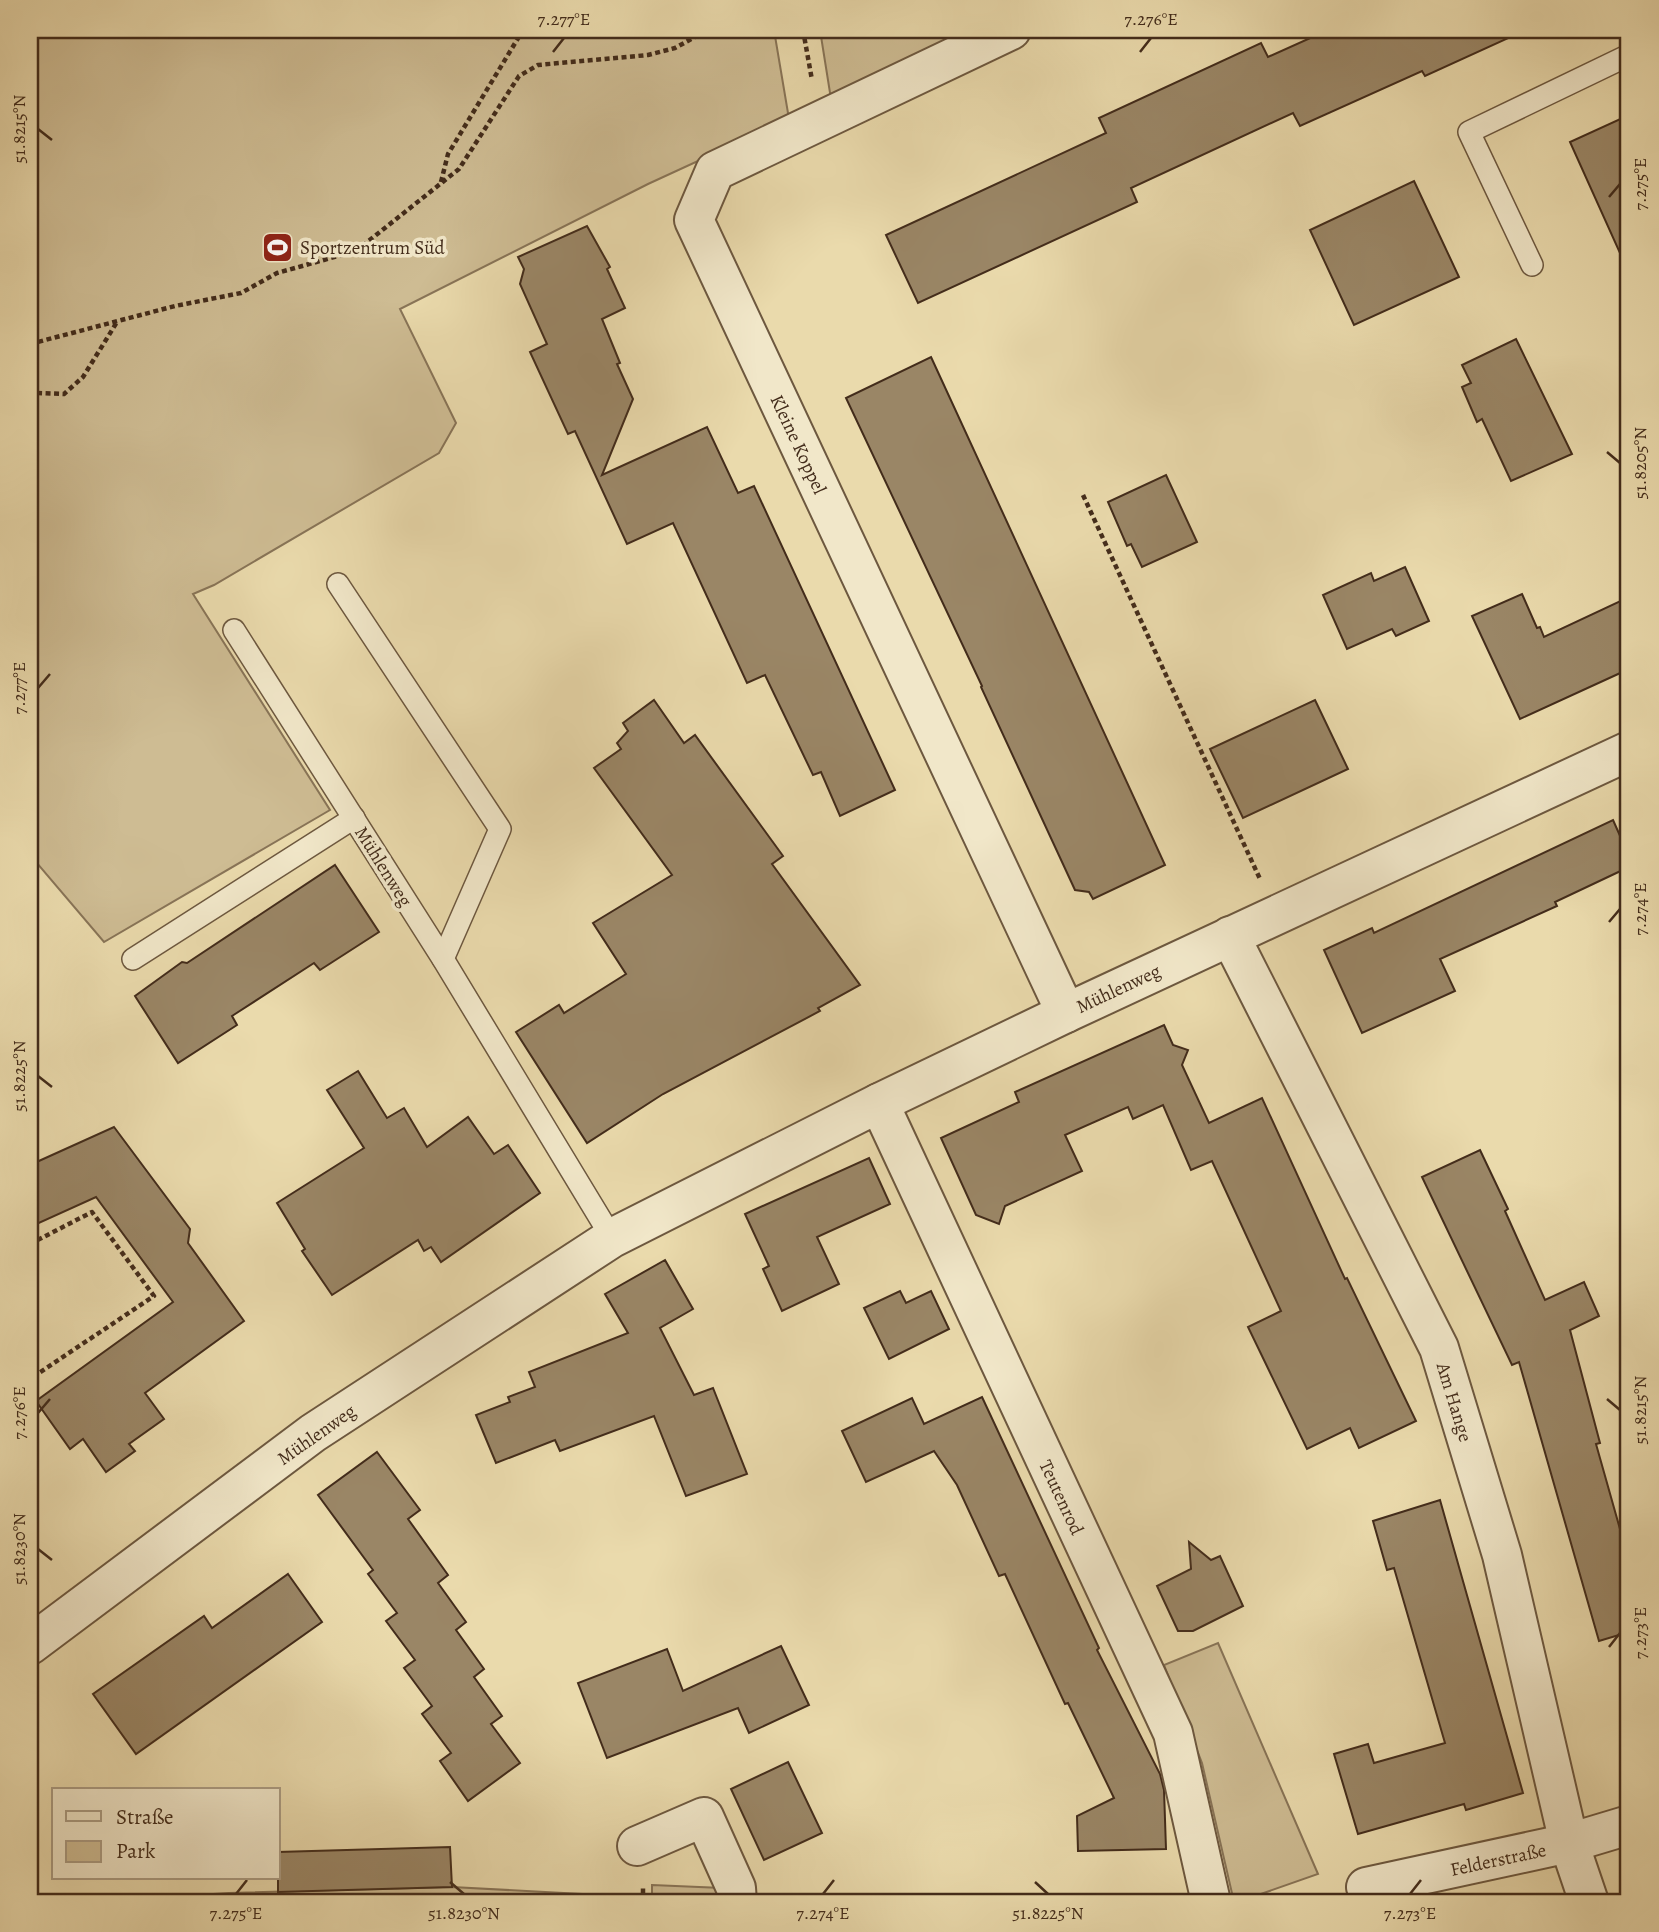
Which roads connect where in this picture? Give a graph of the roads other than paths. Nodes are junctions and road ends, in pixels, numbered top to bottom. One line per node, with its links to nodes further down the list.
1 (1011, 30): 11 (street, Kleine Koppel)
2 (1629, 55): 3 (lane)
3 (1532, 265)
4 (338, 584): 10 (lane)
5 (234, 630): 7 (lane, Mühlenweg)
6 (1629, 751): 8 (street, Mühlenweg)
7 (354, 818): 9 (lane, Mühlenweg); 10 (lane, Mühlenweg)
8 (1230, 936): 11 (street, Mühlenweg); 16 (street, Am Hange)
9 (133, 959)
10 (443, 959): 13 (lane, Mühlenweg)
11 (1066, 1013): 12 (street, Mühlenweg)
12 (879, 1103): 13 (street, Mühlenweg); 20 (street, Teutenrod)
13 (612, 1238): 14 (street, Mühlenweg)
14 (30, 1645)
15 (1629, 1825): 16 (street, Felderstraße)
16 (1569, 1843): 18 (street, Felderstraße); 21 (street, Am Hange)
17 (637, 1846): 19 (street)
18 (1366, 1887)
19 (737, 1902)
20 (1211, 1902)
21 (1589, 1902)

